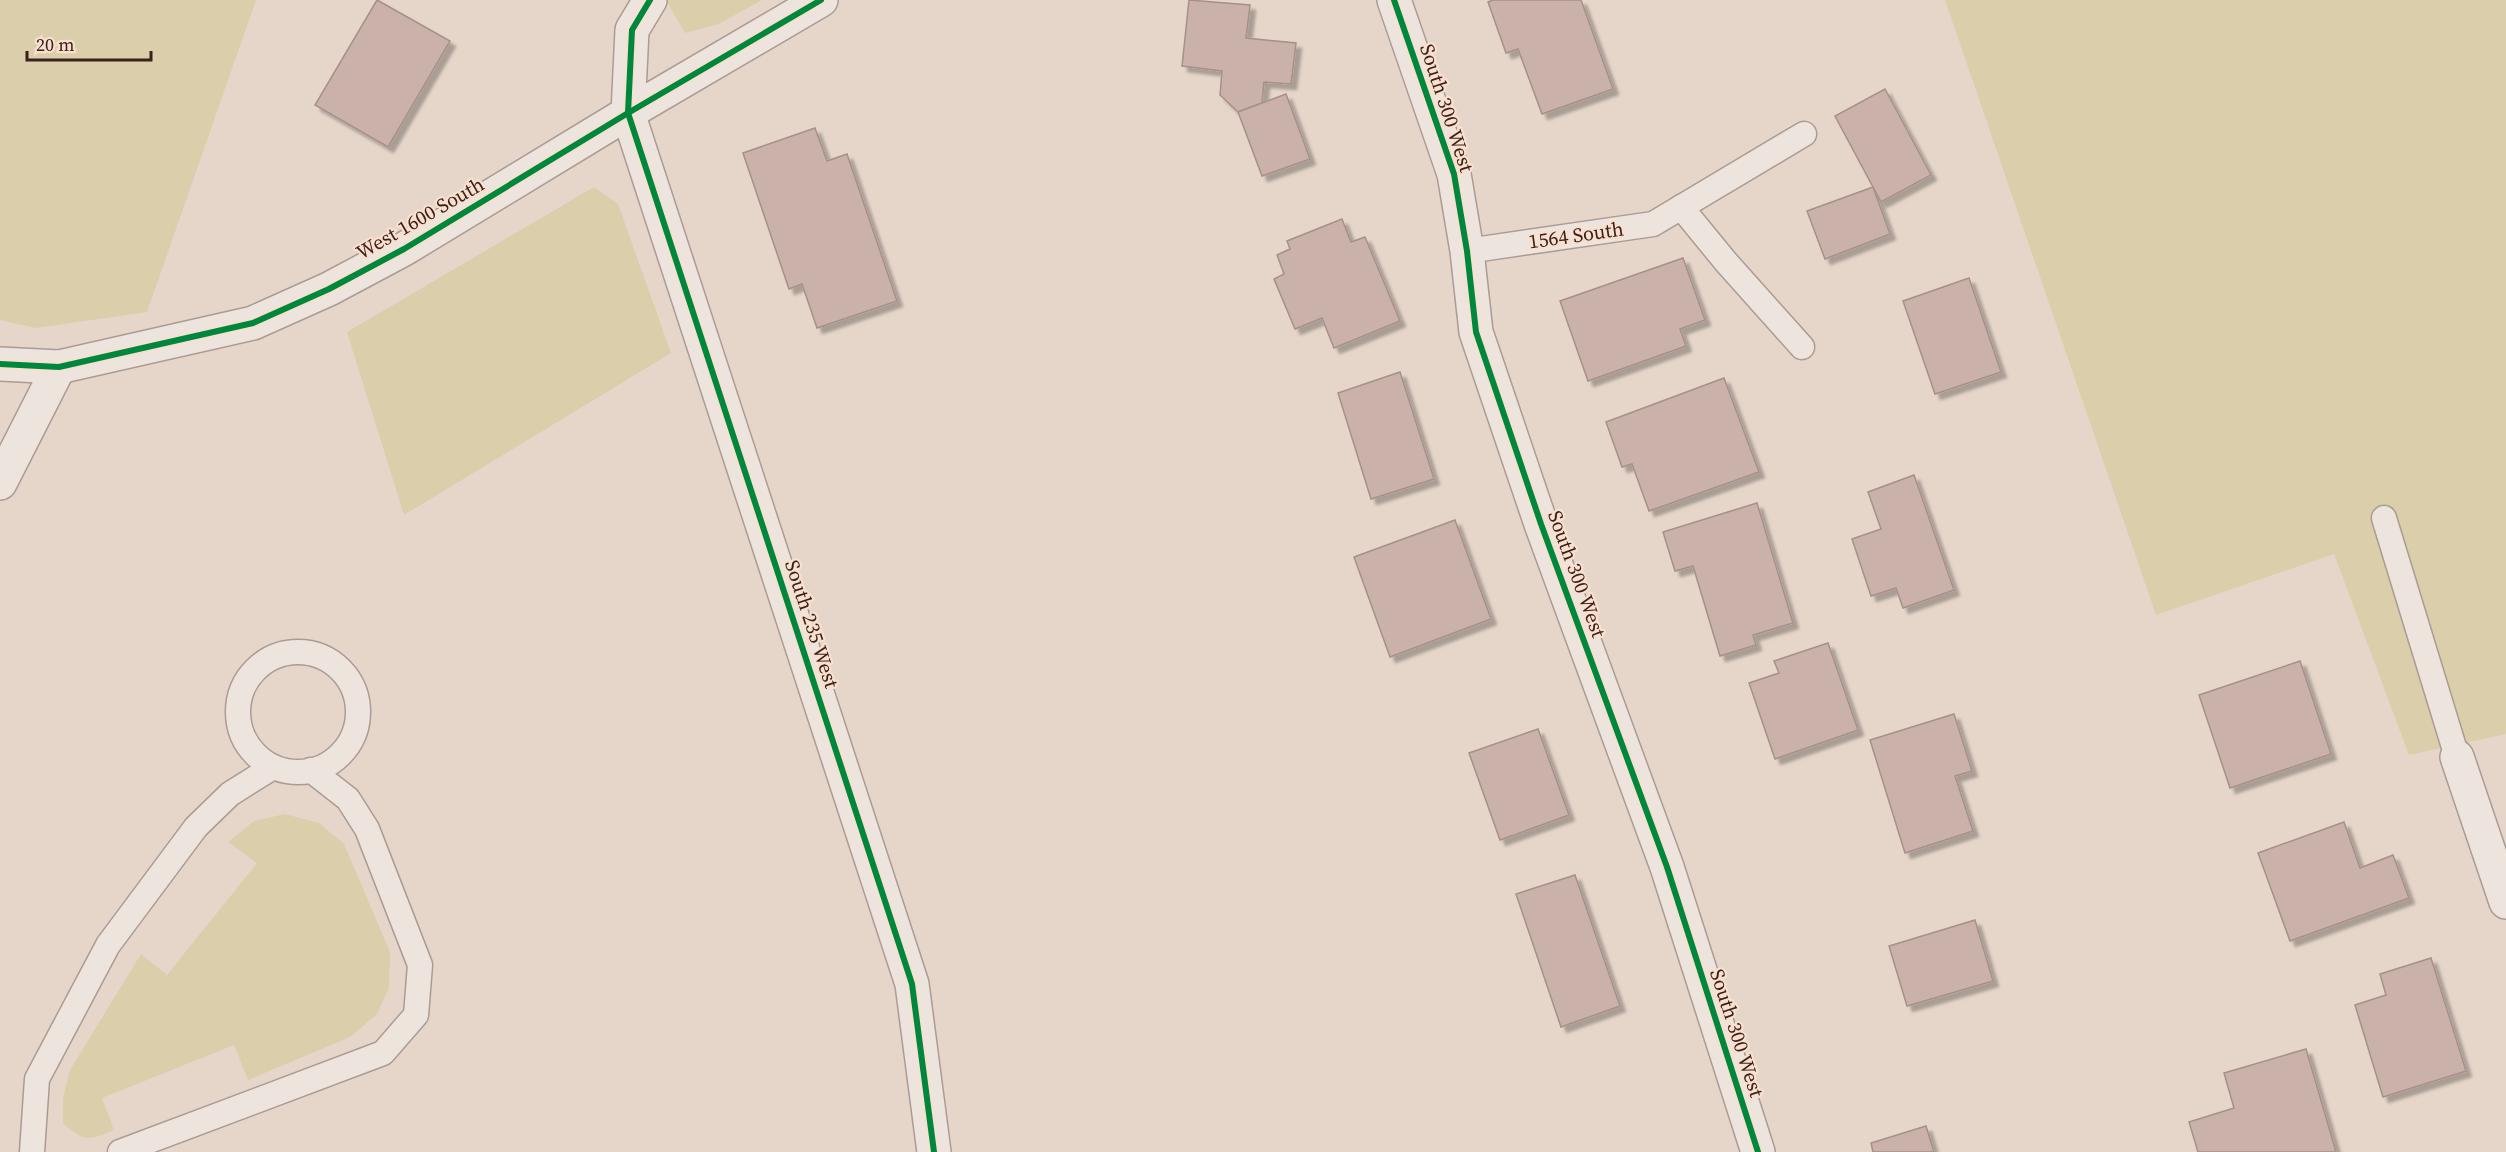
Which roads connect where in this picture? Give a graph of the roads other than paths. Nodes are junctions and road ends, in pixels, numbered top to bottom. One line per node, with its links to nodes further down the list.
1 (650, 0): 4 (street)
2 (821, 0): 4 (street, West 1600 South)
3 (1394, 0): 7 (street, South 300 West)
4 (628, 113): 10 (street, West 1600 South); 19 (street, South 235 West)
5 (1804, 134): 6 (lane, 1564 South)
6 (1681, 207): 7 (lane, 1564 South); 8 (lane)
7 (1467, 251): 20 (street, South 300 West)
8 (1802, 347)
9 (0, 364): 10 (street, West 1600 South)
10 (59, 367): 11 (street)
11 (0, 483)
12 (2384, 518): 13 (lane)
13 (2457, 758): 16 (street)
14 (273, 767): 15 (lane); 15 (lane); 17 (lane)
15 (312, 771): 18 (lane)
16 (2506, 902)
17 (32, 1152)
18 (120, 1152)
19 (934, 1152)
20 (1758, 1152)

